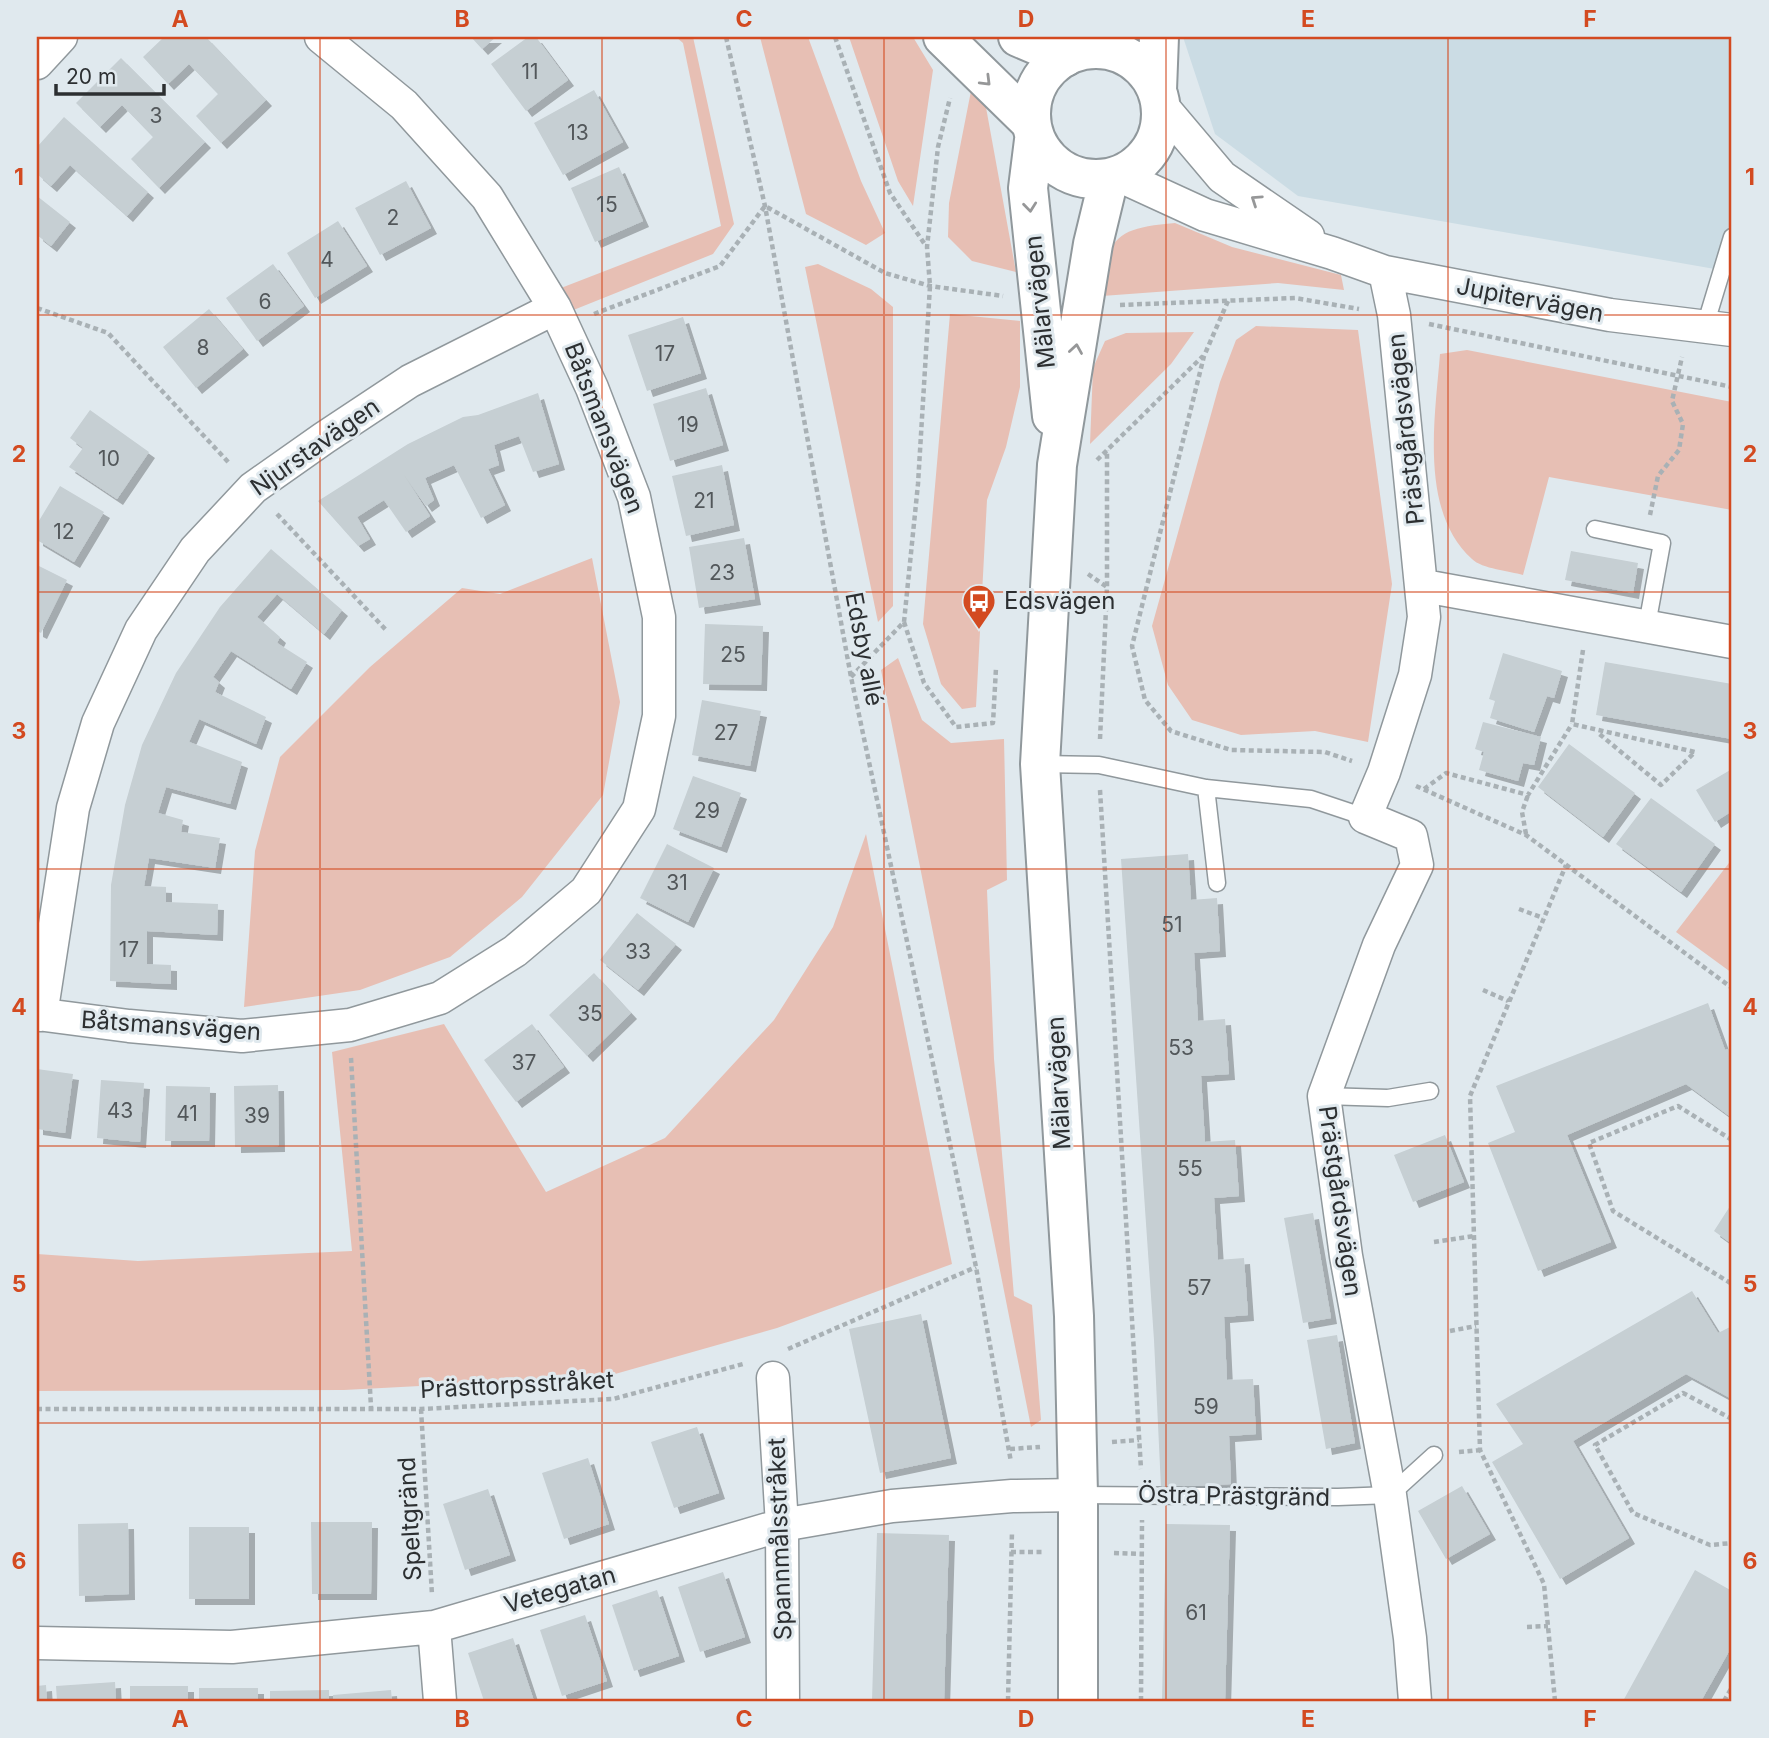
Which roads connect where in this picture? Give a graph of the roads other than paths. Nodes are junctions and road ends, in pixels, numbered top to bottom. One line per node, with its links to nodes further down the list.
1 (61, 37): 7 (street)
2 (321, 37): 14 (street, Båtsmansvägen)
3 (943, 37): 9 (main road, one-way to 9)
4 (1018, 37): 6 (main road)
5 (1159, 37): 8 (main road)
6 (1081, 48): 8 (main road); 9 (main road)
7 (37, 64)
8 (1159, 98): 10 (main road); 12 (street, Jupitervägen, one-way to 8)
9 (1033, 131): 10 (main road); 16 (main road, Mälarvägen, one-way to 16)
10 (1114, 177): 12 (street, Jupitervägen); 16 (main road, Mälarvägen, one-way to 10)
11 (1732, 237): 15 (lane)
12 (1332, 253): 13 (street, Jupitervägen)
13 (1385, 272): 15 (street, Jupitervägen); 18 (street, Prästgårdsvägen)
14 (559, 317): 25 (street, Njurstavägen); 25 (street, Båtsmansvägen)
15 (1707, 335)
16 (1072, 467): 21 (main road, Mälarvägen)
17 (1595, 530): 19 (lane)
18 (1424, 586): 19 (street); 23 (street, Prästgårdsvägen)
19 (1647, 625): 20 (street)
20 (1732, 642)
21 (1040, 764): 22 (lane); 31 (main road, Mälarvägen)
22 (1206, 788): 23 (lane); 24 (lane)
23 (1365, 817): 27 (street, Prästgårdsvägen)
24 (1217, 883)
25 (39, 1014)
26 (1430, 1091): 27 (lane)
27 (1324, 1096): 30 (street, Prästgårdsvägen)
28 (768, 1364): 32 (street, Spannmålsstråket)
29 (1434, 1455): 30 (lane)
30 (1390, 1494): 31 (lane, Östra Prästgränd); 38 (street, Prästgårdsvägen)
31 (1078, 1495): 32 (street, Vetegatan); 37 (main road, Mälarvägen)
32 (782, 1525): 33 (street, Vetegatan); 36 (street, Spannmålsstråket)
33 (434, 1627): 34 (street, Vetegatan); 35 (street)
34 (37, 1643)
35 (440, 1701)
36 (783, 1701)
37 (1078, 1701)
38 (1415, 1701)

